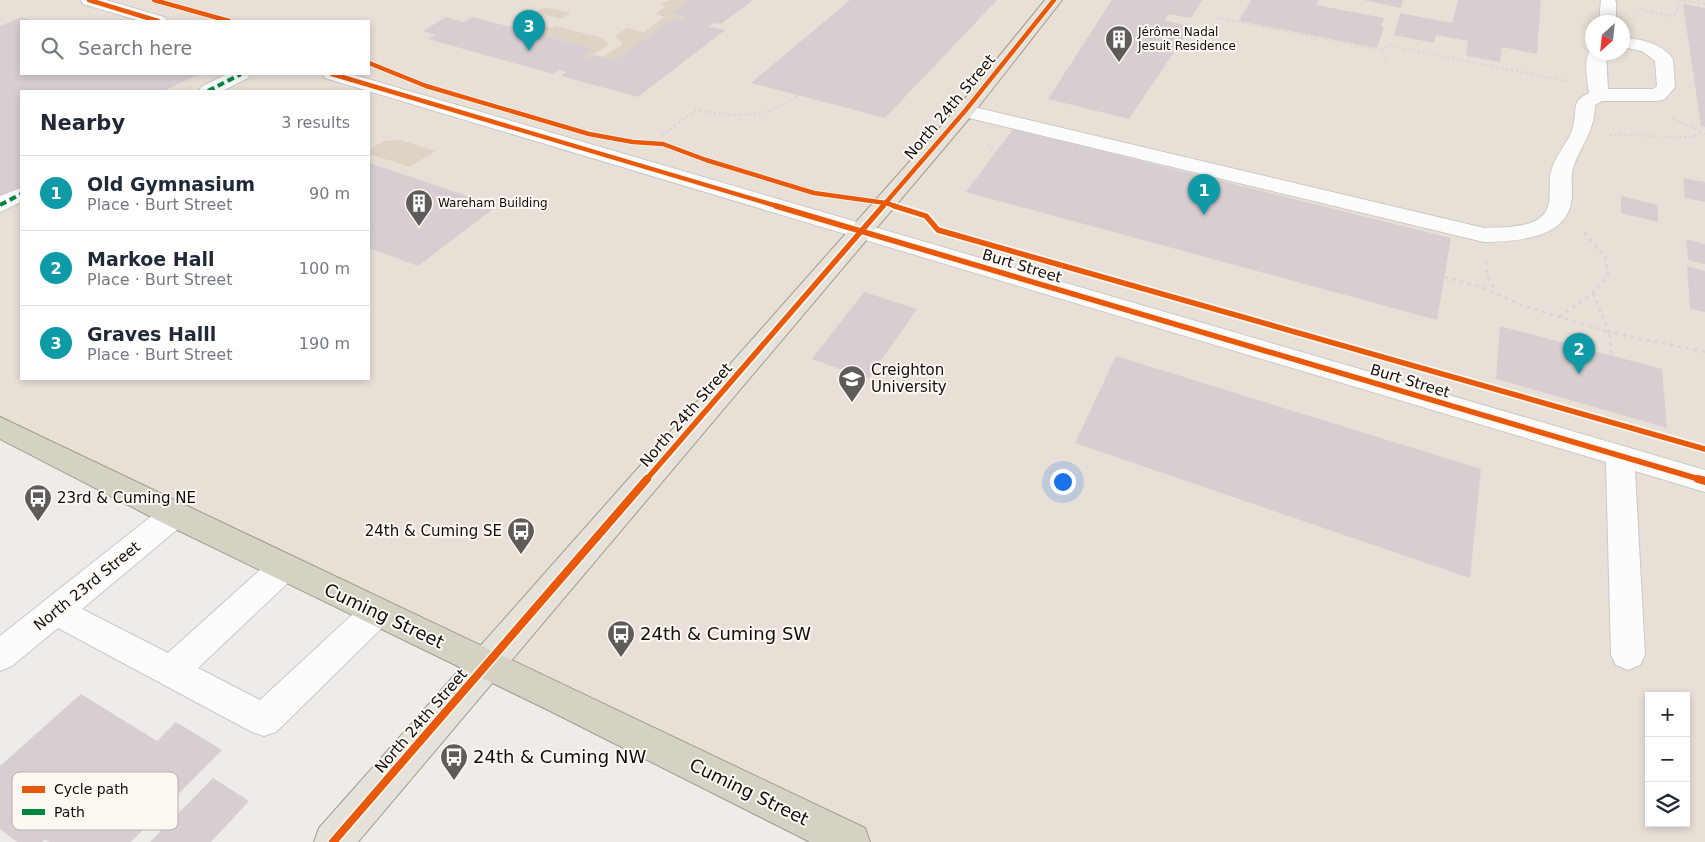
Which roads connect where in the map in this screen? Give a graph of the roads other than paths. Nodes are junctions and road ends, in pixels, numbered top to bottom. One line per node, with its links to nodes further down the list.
1 (89, 0): 5 (street)
2 (1054, 0): 12 (main road, North 24th Street)
3 (1608, 2): 4 (street)
4 (1608, 15)
5 (155, 20)
6 (1630, 44): 11 (street)
7 (1597, 60): 11 (street)
8 (239, 75): 10 (street)
9 (335, 75): 15 (street, Burt Street)
10 (210, 90)
11 (1599, 91): 12 (street)
12 (965, 111): 15 (main road, North 24th Street)
13 (20, 195): 14 (street)
14 (0, 206)
15 (861, 231): 17 (street, Burt Street); 25 (main road, North 24th Street)
16 (7, 435): 19 (highway, Cuming Street)
17 (1620, 456): 18 (street, Burt Street); 23 (street)
18 (1705, 481)
19 (174, 515): 20 (highway, Cuming Street); 21 (street, North 23rd Street)
20 (283, 568): 22 (highway, Cuming Street); 26 (street)
21 (56, 611): 24 (street, North 23rd Street); 26 (street)
22 (376, 613): 25 (highway, Cuming Street); 26 (street)
23 (1628, 655)
24 (0, 656)
25 (487, 664): 27 (main road, North 24th Street); 28 (highway, Cuming Street)
26 (171, 672)
27 (333, 842)
28 (850, 842)

